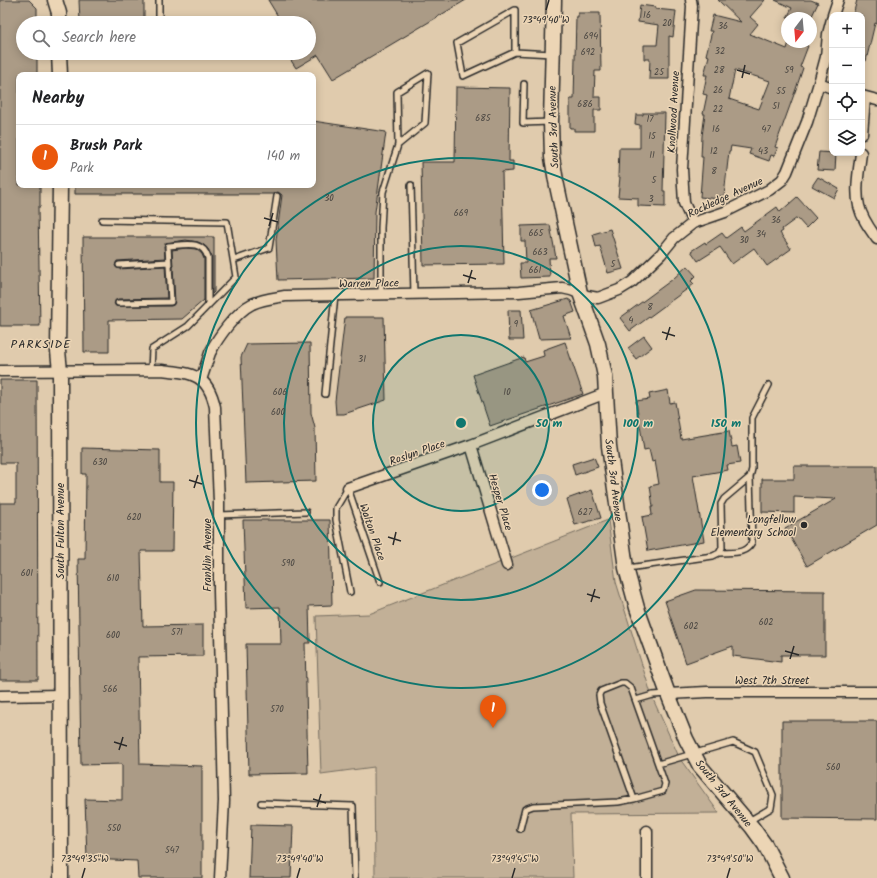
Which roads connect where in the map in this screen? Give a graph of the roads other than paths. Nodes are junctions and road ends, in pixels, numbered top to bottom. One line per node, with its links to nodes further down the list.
1 (55, 0): 7 (street)
2 (159, 0): 8 (lane)
3 (554, 0): 11 (street, South 3rd Avenue)
4 (691, 0): 26 (street, Knollwood Avenue)
5 (838, 0): 6 (street)
6 (834, 12)
7 (59, 16)
8 (159, 16)
9 (829, 30): 14 (street, Rockledge Avenue)
10 (515, 52): 10 (lane); 11 (lane)
11 (552, 54): 19 (street, South 3rd Avenue)
12 (59, 60): 13 (street)
13 (60, 72)
14 (819, 83): 16 (street); 26 (street, Rockledge Avenue)
15 (524, 84): 19 (lane)
16 (829, 87)
17 (865, 97): 18 (street)
18 (877, 100)
19 (551, 122): 31 (street, South 3rd Avenue)
20 (398, 145): 20 (lane); 32 (lane)
21 (861, 156): 27 (street)
22 (411, 185): 33 (lane)
23 (60, 188): 39 (street, South Fulton Avenue)
24 (277, 196): 28 (lane)
25 (102, 220): 28 (lane)
26 (693, 223): 31 (street, Rockledge Avenue)
27 (877, 239)
28 (234, 260): 36 (lane)
29 (169, 262): 30 (lane); 35 (lane); 36 (lane)
30 (119, 265)
31 (580, 293): 33 (street, Warren Place); 42 (street, South 3rd Avenue)
32 (381, 294): 33 (street, Warren Place); 34 (street, Warren Place)
33 (414, 294)
34 (335, 295): 40 (street, Warren Place); 43 (lane)
35 (118, 303)
36 (208, 306): 37 (lane)
37 (151, 370): 39 (street, Franklin Avenue); 40 (street, Franklin Avenue)
38 (0, 371): 39 (street, Franklin Avenue)
39 (60, 371): 56 (street, South Fulton Avenue)
40 (201, 380): 48 (street, Franklin Avenue)
41 (769, 385): 45 (lane)
42 (606, 393): 44 (street, Roslyn Place); 51 (street, South 3rd Avenue)
43 (325, 394)
44 (471, 445): 46 (street, Roslyn Place); 50 (street, Hesper Place)
45 (750, 477): 49 (lane); 49 (lane)
46 (348, 488): 52 (lane, Walton Place); 53 (lane)
47 (306, 512): 48 (lane)
48 (219, 514): 67 (street, Franklin Avenue)
49 (719, 553): 51 (lane)
50 (507, 565)
51 (626, 568): 55 (street, South 3rd Avenue)
52 (380, 582)
53 (350, 592)
54 (877, 692): 55 (street, West 7th Street)
55 (668, 694): 58 (lane); 59 (street, South 3rd Avenue)
56 (60, 695): 57 (street); 66 (street, South Fulton Avenue)
57 (0, 696)
58 (636, 700): 60 (lane); 61 (lane)
59 (694, 754): 60 (lane); 63 (street, South 3rd Avenue); 63 (lane)
60 (658, 764): 61 (lane)
61 (634, 799): 64 (lane)
62 (261, 802): 68 (lane)
63 (748, 822): 70 (street, South 3rd Avenue)
64 (520, 829)
65 (647, 830): 69 (street)
66 (61, 878)
67 (220, 878)
68 (354, 878)
69 (647, 878)
70 (782, 878)

